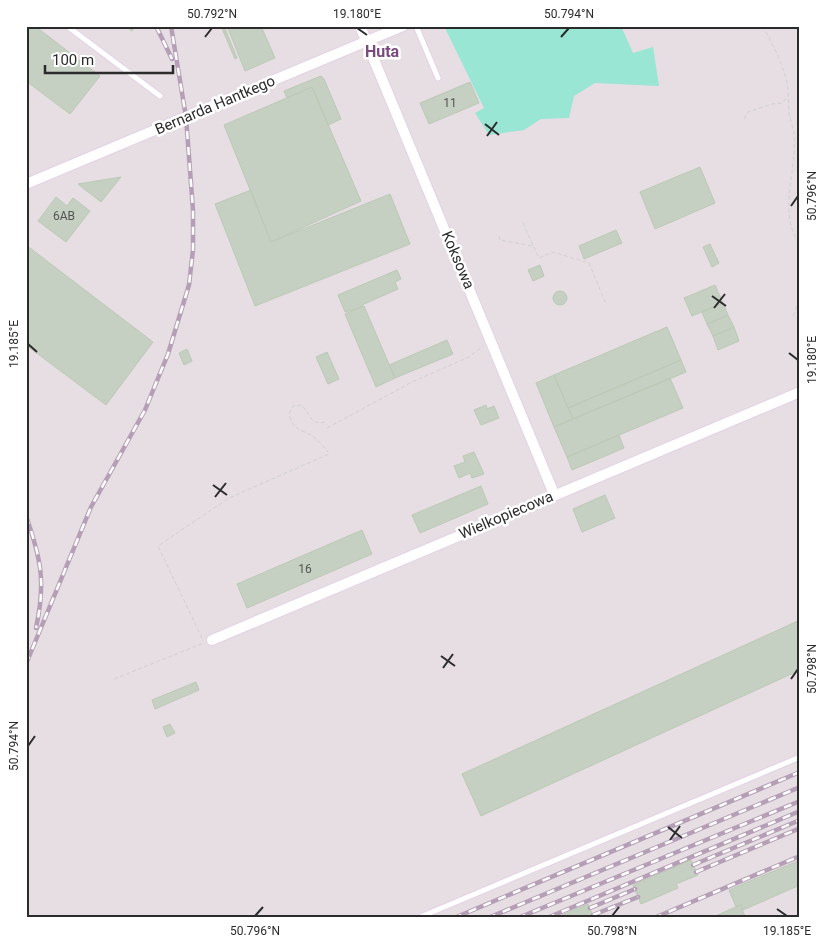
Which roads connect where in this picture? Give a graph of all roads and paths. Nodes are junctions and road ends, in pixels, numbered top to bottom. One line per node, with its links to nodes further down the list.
1 (67, 26): 8 (lane)
2 (360, 26): 6 (street, Koksowa)
3 (403, 26): 6 (street, Bernarda Hantkego)
4 (416, 26): 7 (lane)
5 (763, 26): 9 (path)
6 (367, 42): 11 (street, Bernarda Hantkego); 19 (street, Koksowa)
7 (438, 78)
8 (160, 96)
9 (788, 96): 10 (path); 14 (path)
10 (744, 119)
11 (26, 184)
12 (523, 223): 15 (path)
13 (499, 236): 15 (path)
14 (800, 245)
15 (534, 246): 17 (path)
16 (800, 299): 18 (path)
17 (606, 304)
18 (793, 316)
19 (491, 340): 22 (path); 23 (street, Koksowa)
20 (800, 392): 23 (street, Wielkopiecowa)
21 (325, 422): 25 (path)
22 (327, 428)
23 (554, 494): 24 (street, Wielkopiecowa)
24 (212, 640)
25 (114, 679)
26 (800, 757): 27 (lane)
27 (418, 918)

